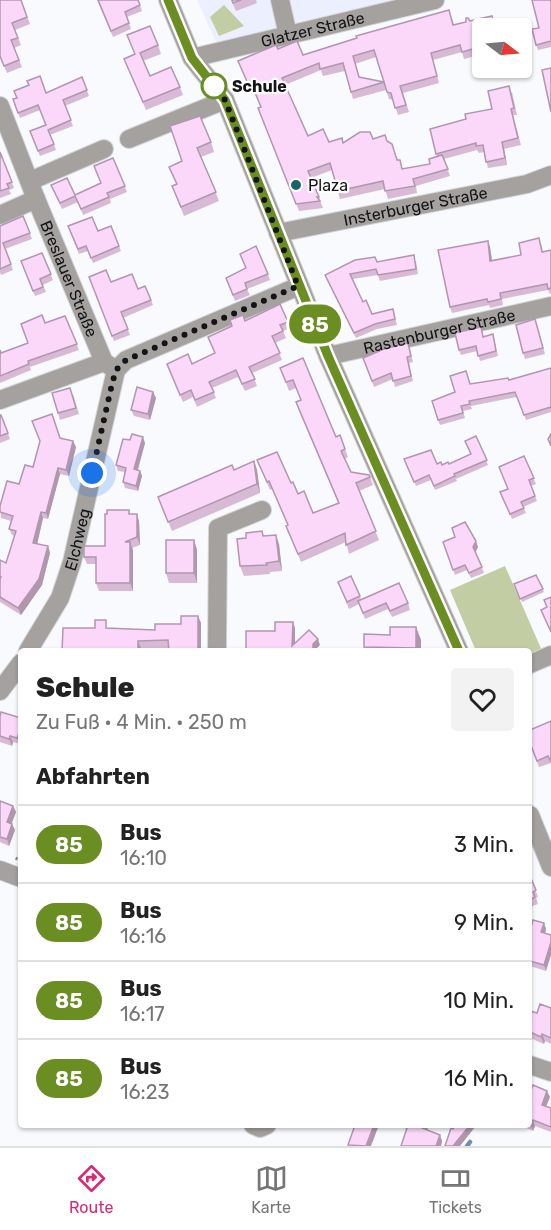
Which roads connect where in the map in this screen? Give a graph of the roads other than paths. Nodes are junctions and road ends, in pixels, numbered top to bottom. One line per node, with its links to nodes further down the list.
1 (168, 0): 5 (street)
2 (279, 0): 4 (street)
3 (435, 0): 4 (street, Glatzer Straße)
4 (288, 35): 5 (street, Glatzer Straße)
5 (192, 58): 6 (street)
6 (225, 100): 8 (street); 14 (street)
7 (0, 106): 11 (street, Breslauer Straße)
8 (129, 139)
9 (104, 149): 11 (street)
10 (551, 176): 14 (street, Insterburger Straße)
11 (30, 181): 12 (street, Breslauer Straße)
12 (36, 200): 13 (street); 18 (street, Breslauer Straße)
13 (0, 215)
14 (278, 233): 15 (street)
15 (298, 286): 17 (street); 18 (street)
16 (551, 306): 17 (street, Rastenburger Straße)
17 (328, 356): 23 (street)
18 (110, 366): 19 (street); 21 (street, Elchweg)
19 (0, 400)
20 (262, 510): 22 (street)
21 (30, 648)
22 (217, 648)
23 (458, 648)
24 (551, 655): 25 (street)
25 (532, 663)
26 (18, 673): 27 (street)
27 (0, 692)
28 (532, 820): 29 (street)
29 (551, 867)
30 (0, 870): 31 (street)
31 (18, 877)
32 (532, 1066): 33 (street)
33 (551, 1072)

